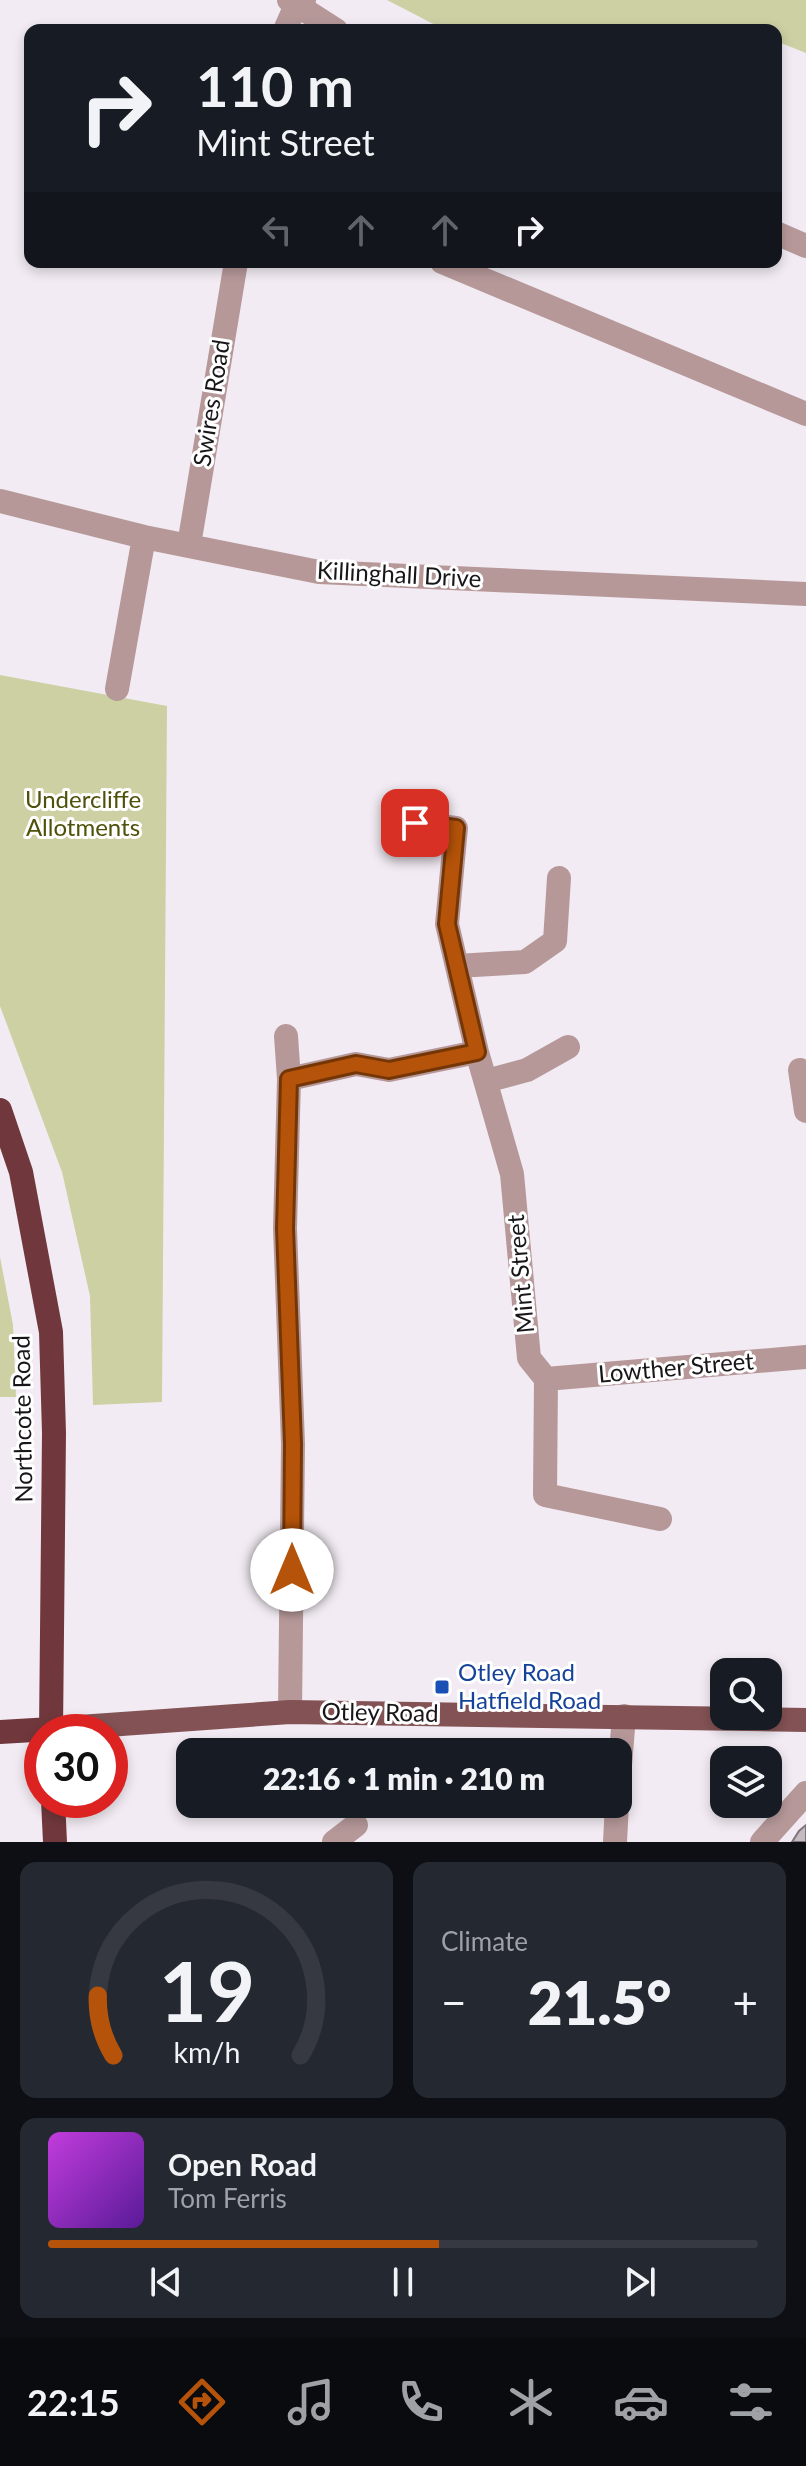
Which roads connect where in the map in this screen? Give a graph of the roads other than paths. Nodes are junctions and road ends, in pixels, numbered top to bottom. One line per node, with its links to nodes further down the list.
1 (296, 2): 2 (street); 3 (street)
2 (287, 24)
3 (327, 24)
4 (782, 236): 5 (street)
5 (806, 246)
6 (235, 268): 11 (street, Swires Road)
7 (456, 268): 8 (street)
8 (806, 414)
9 (0, 501): 10 (street, Killinghall Drive)
10 (144, 537): 11 (street, Killinghall Drive); 13 (street)
11 (189, 545): 12 (street, Killinghall Drive)
12 (806, 594)
13 (117, 689)
14 (415, 823): 16 (street, Mint Street)
15 (559, 878): 16 (street)
16 (457, 966): 19 (street, Mint Street)
17 (286, 1036): 21 (street)
18 (568, 1047): 22 (street)
19 (477, 1052): 21 (street); 22 (street, Mint Street)
20 (806, 1073): 24 (street)
21 (289, 1079): 28 (street)
22 (486, 1081): 26 (street, Mint Street)
23 (0, 1110): 29 (highway, Northcote Road)
24 (806, 1111)
25 (806, 1357): 26 (street, Lowther Street)
26 (546, 1379): 27 (street, Mint Street)
27 (660, 1519)
28 (290, 1712): 30 (main road, Otley Road); 32 (main road, Otley Road)
29 (51, 1714)
30 (624, 1716): 31 (main road, Otley Road); 35 (street)
31 (806, 1720)
32 (128, 1724)
33 (24, 1731): 34 (highway)
34 (0, 1732)
35 (622, 1738)
36 (806, 1793): 43 (street)
37 (54, 1818): 40 (highway)
38 (616, 1818): 42 (street)
39 (356, 1825): 41 (street)
40 (55, 1842)
41 (334, 1842)
42 (615, 1842)
43 (762, 1842)

